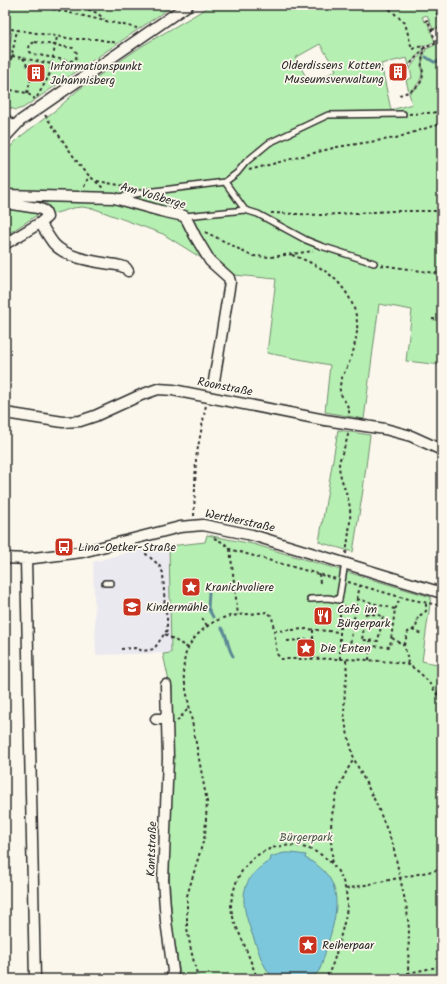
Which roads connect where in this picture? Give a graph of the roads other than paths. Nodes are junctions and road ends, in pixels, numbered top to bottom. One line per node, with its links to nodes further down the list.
1 (188, 5): 4 (street)
2 (402, 114): 6 (lane)
3 (5, 119): 4 (street)
4 (13, 127): 5 (street)
5 (5, 137)
6 (225, 182): 8 (lane); 10 (lane)
7 (5, 195): 8 (street, Am Voßberge)
8 (114, 198): 11 (street, Am Voßberge)
9 (5, 203): 12 (street)
10 (245, 210): 11 (lane); 14 (lane)
11 (184, 216): 16 (street, Am Voßberge)
12 (40, 223): 13 (street); 15 (street)
13 (5, 244)
14 (374, 263)
15 (128, 271)
16 (214, 381)
17 (5, 413): 18 (street, Roonstraße)
18 (442, 450)
19 (5, 558): 20 (street, Wertherstraße)
20 (26, 559): 21 (street, Wertherstraße); 29 (street)
21 (345, 563): 24 (street, Wertherstraße); 25 (lane)
22 (105, 582): 23 (lane)
23 (111, 583)
24 (442, 593)
25 (310, 599)
26 (166, 685): 28 (street, Kantstraße)
27 (156, 719): 28 (street)
28 (167, 719): 30 (street, Kantstraße)
29 (35, 979)
30 (172, 979)

